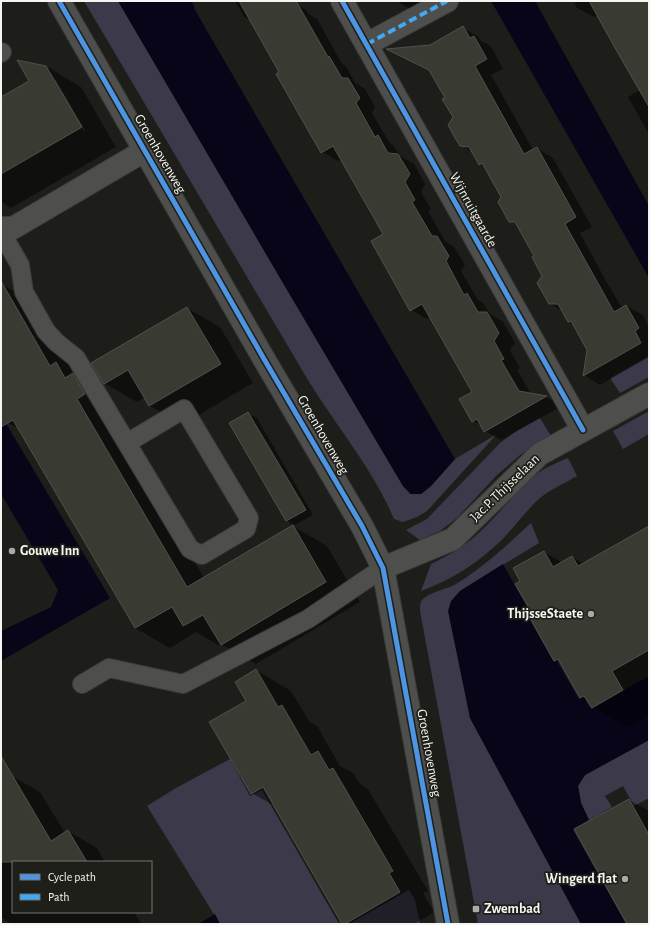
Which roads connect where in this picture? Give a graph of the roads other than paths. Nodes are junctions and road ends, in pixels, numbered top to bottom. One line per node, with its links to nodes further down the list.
1 (59, 1): 5 (street, Groenhovenweg)
2 (342, 1): 4 (street, Wijnruitgaarde)
3 (447, 1): 4 (street)
4 (367, 44): 9 (street, Wijnruitgaarde)
5 (144, 151): 6 (street, Groenhovenweg); 11 (street, Groenhovenweg)
6 (1, 228)
7 (1, 232): 10 (lane)
8 (649, 394): 9 (street, Jac.P. Thijsselaan)
9 (583, 430): 11 (street, Jac.P. Thijsselaan)
10 (127, 443): 10 (lane)
11 (382, 568): 12 (lane); 13 (street, Groenhovenweg)
12 (82, 684)
13 (448, 924)

